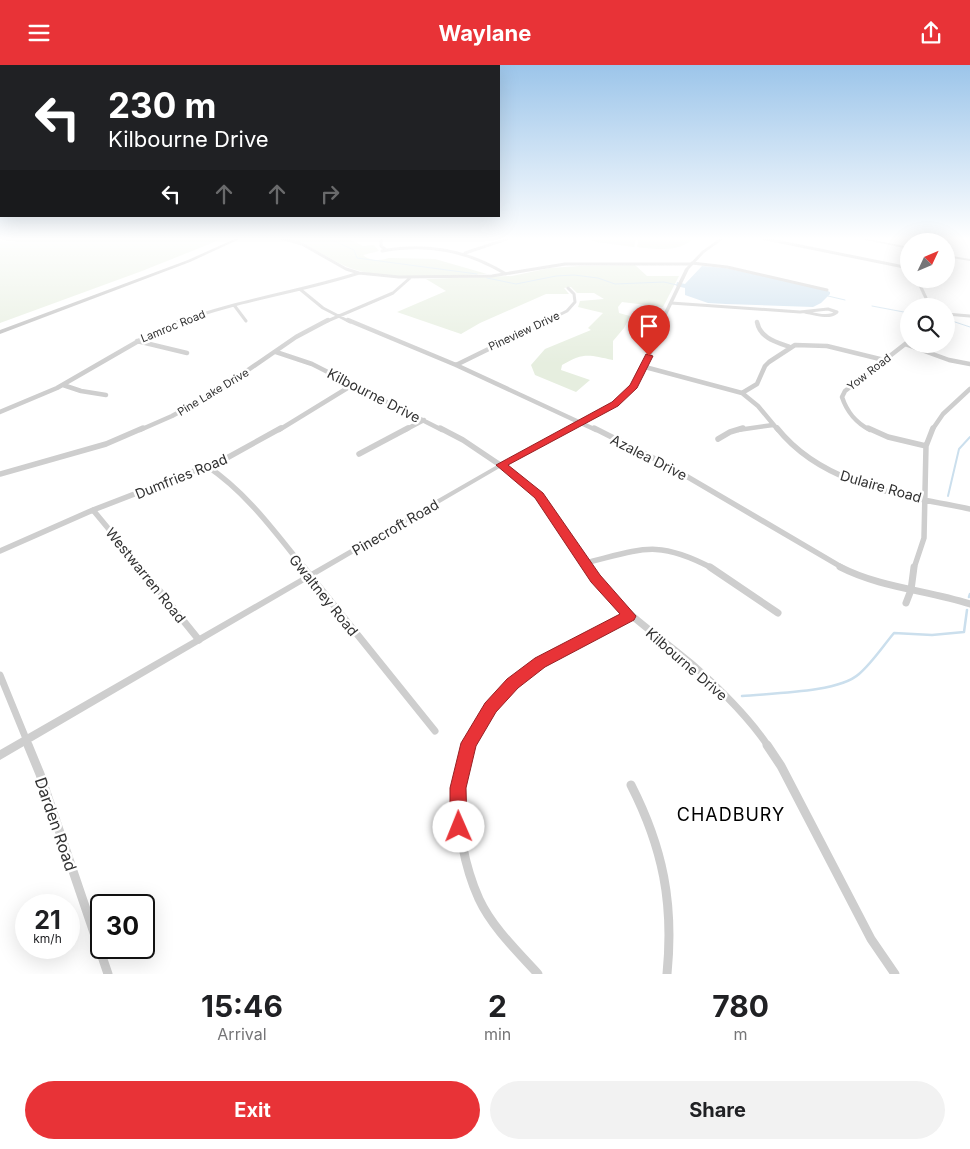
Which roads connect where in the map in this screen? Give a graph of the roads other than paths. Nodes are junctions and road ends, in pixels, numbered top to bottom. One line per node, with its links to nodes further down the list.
1 (129, 279): 18 (main road)
2 (140, 279): 19 (main road)
3 (337, 279): 9 (street, Lamroc Road)
4 (408, 279): 13 (street, Pine Lake Drive)
5 (683, 279): 10 (street, Pinecroft Road)
6 (783, 279): 8 (street)
7 (568, 288): 28 (street, Pineview Drive)
8 (827, 289)
9 (301, 290): 11 (street, Lamroc Road); 13 (street, Azalea Drive)
10 (671, 303): 12 (street); 29 (street, Pinecroft Road)
11 (234, 305): 16 (street); 20 (street, Lamroc Road)
12 (805, 312): 12 (street)
13 (338, 315): 23 (street, Pine Lake Drive); 28 (street, Azalea Drive)
14 (955, 315): 15 (street)
15 (970, 316)
16 (246, 321)
17 (757, 322): 21 (street)
18 (0, 327)
19 (0, 332)
20 (137, 341): 24 (street); 30 (street, Lamroc Road)
21 (790, 347): 26 (street); 33 (street)
22 (900, 348): 26 (street, Yow Road)
23 (276, 351): 31 (street, Kilbourne Drive); 44 (street, Pine Lake Drive)
24 (187, 353)
25 (933, 353): 27 (street)
26 (884, 360): 40 (street, Yow Road)
27 (970, 364)
28 (456, 365): 37 (street, Azalea Drive)
29 (645, 367): 33 (street, Dulaire Road); 37 (street, Pinecroft Road)
30 (63, 385): 34 (street); 35 (street, Lamroc Road)
31 (354, 385): 36 (street, Kilbourne Drive); 43 (street, Dumfries Road)
32 (970, 389): 40 (street)
33 (742, 393): 38 (street, Dulaire Road)
34 (106, 395)
35 (0, 412)
36 (424, 420): 41 (street); 42 (street, Kilbourne Drive)
37 (581, 422): 42 (street, Pinecroft Road); 51 (street, Azalea Drive)
38 (773, 425): 39 (street); 45 (street, Dulaire Road)
39 (718, 439)
40 (926, 446): 45 (street)
41 (360, 454)
42 (501, 465): 49 (street, Kilbourne Drive); 50 (street, Pinecroft Road)
43 (207, 466): 47 (street, Dumfries Road); 50 (street, Gwaltney Road)
44 (0, 474)
45 (925, 499): 46 (street, Dulaire Road); 51 (street)
46 (970, 509)
47 (93, 510): 48 (street, Dumfries Road); 56 (street, Westwarren Road)
48 (0, 551)
49 (585, 563): 54 (street); 55 (street, Kilbourne Drive)
50 (308, 576): 56 (street, Pinecroft Road); 58 (street, Gwaltney Road)
51 (911, 590): 52 (street); 53 (street, Azalea Drive)
52 (906, 603)
53 (970, 604)
54 (778, 613)
55 (630, 616): 63 (street); 65 (street, Kilbourne Drive)
56 (199, 640): 59 (street, Pinecroft Road)
57 (0, 675): 59 (street, Darden Road)
58 (435, 731)
59 (25, 741): 60 (street, Pinecroft Road); 62 (street, Darden Road)
60 (0, 755)
61 (631, 785): 64 (street)
62 (108, 974)
63 (538, 974)
64 (667, 974)
65 (895, 974)

